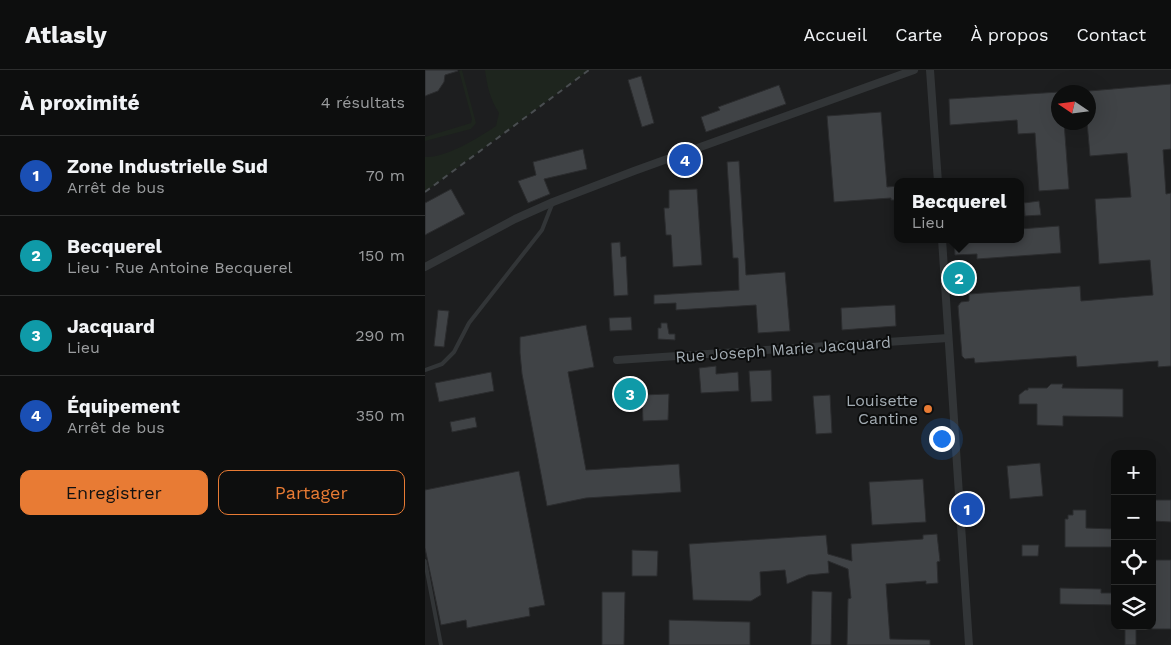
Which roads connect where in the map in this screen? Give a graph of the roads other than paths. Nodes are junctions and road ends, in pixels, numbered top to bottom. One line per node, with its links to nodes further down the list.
1 (914, 70): 4 (street)
2 (930, 70): 3 (street)
3 (938, 178)
4 (553, 202): 6 (street); 9 (lane)
5 (942, 243): 7 (street)
6 (425, 267)
7 (948, 338): 8 (street, Rue Joseph Marie Jacquard); 12 (street)
8 (617, 360)
9 (425, 370)
10 (425, 561): 11 (lane)
11 (441, 645)
12 (969, 645)

